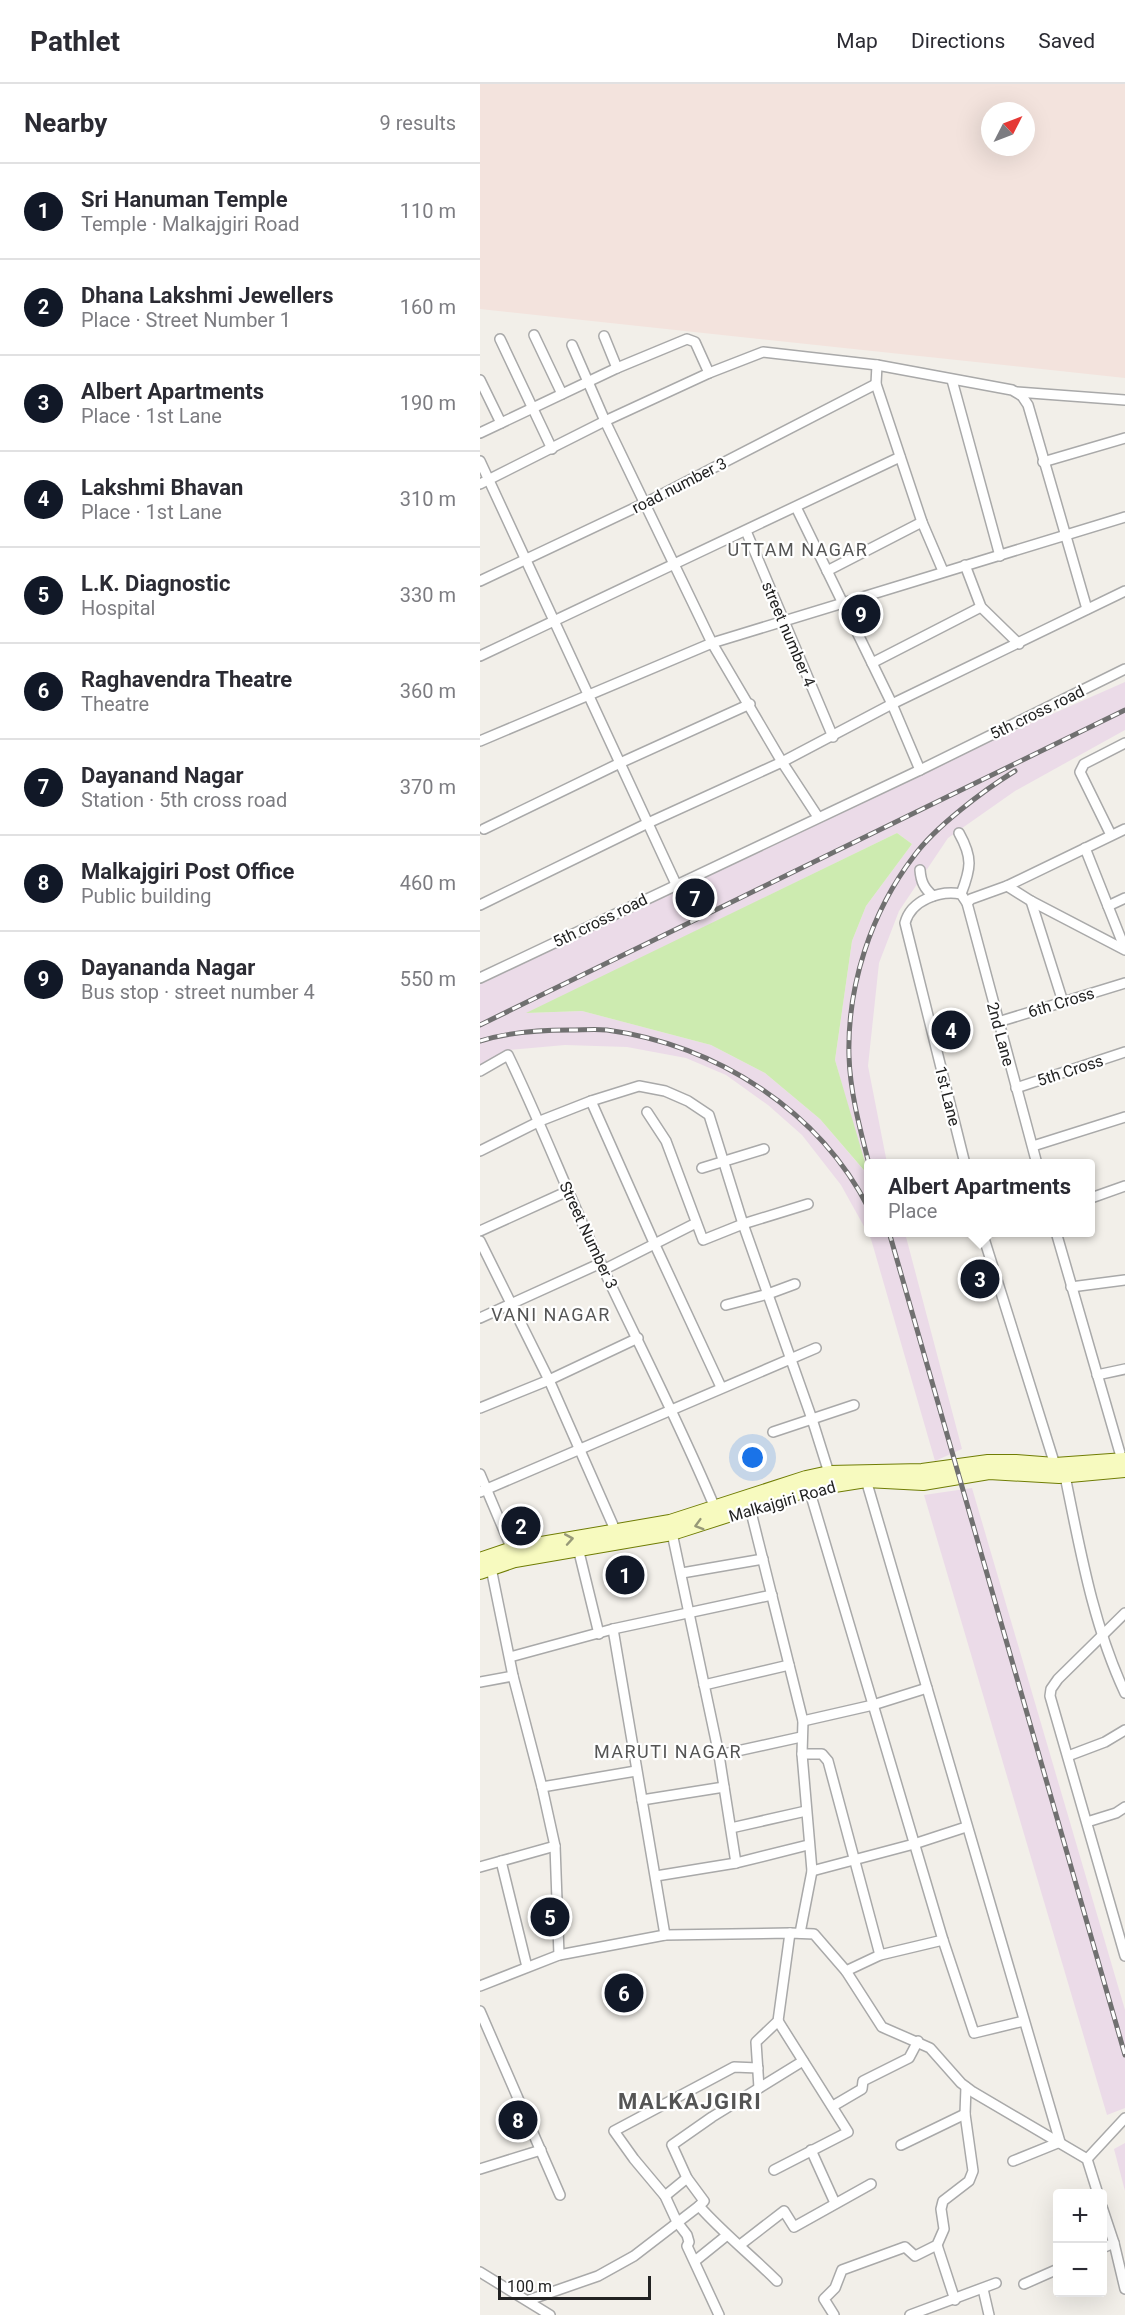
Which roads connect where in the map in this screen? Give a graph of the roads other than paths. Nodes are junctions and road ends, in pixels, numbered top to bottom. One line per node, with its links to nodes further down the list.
1 (534, 335): 13 (street)
2 (604, 336): 6 (street)
3 (500, 339): 15 (street)
4 (572, 345): 10 (street)
5 (877, 365): 7 (street); 9 (street); 11 (street)
6 (617, 368): 7 (street); 10 (street)
7 (709, 374): 16 (street)
8 (480, 380): 17 (street)
9 (952, 380): 12 (street); 31 (street)
10 (588, 382): 13 (street); 16 (street)
11 (876, 384): 21 (street); 25 (street, road number 3)
12 (1017, 392): 14 (street); 23 (street)
13 (562, 394): 15 (street)
14 (1125, 400)
15 (532, 408): 17 (street); 20 (street)
16 (605, 421): 20 (street); 25 (street)
17 (501, 423): 18 (street)
18 (480, 433)
19 (1125, 438): 23 (street)
20 (552, 449): 24 (street)
21 (900, 457): 26 (street); 28 (street)
22 (480, 461): 24 (street)
23 (1043, 462): 30 (street)
24 (485, 482): 32 (street)
25 (645, 503): 32 (street, road number 3); 33 (street)
26 (796, 507): 29 (street); 35 (street)
27 (1125, 517): 30 (street)
28 (922, 522): 35 (street); 36 (street)
29 (746, 531): 33 (street); 43 (street, street number 4)
30 (1065, 536): 31 (street); 41 (street)
31 (1000, 556): 34 (street)
32 (526, 559): 37 (street, road number 3); 42 (street)
33 (675, 565): 42 (street); 44 (street)
34 (965, 565): 36 (street); 40 (street)
35 (827, 571): 39 (street)
36 (943, 571): 39 (street)
37 (480, 581)
38 (1125, 591): 41 (street)
39 (843, 604): 43 (street); 47 (street)
40 (981, 607): 45 (street); 47 (street)
41 (1087, 609): 45 (street)
42 (554, 622): 46 (street); 49 (street)
43 (784, 622): 44 (street); 52 (street, street number 4)
44 (712, 643): 49 (street); 50 (street)
45 (1019, 644): 51 (street)
46 (480, 656)
47 (872, 663): 51 (street)
48 (1125, 669): 57 (street, 5th cross road)
49 (589, 697): 53 (street); 56 (street)
50 (750, 704): 55 (street); 56 (street)
51 (892, 704): 52 (street); 57 (street)
52 (833, 736): 55 (street)
53 (480, 741)
54 (1125, 743): 63 (street)
55 (782, 762): 58 (street); 59 (street)
56 (620, 764): 59 (street); 60 (street)
57 (920, 770): 58 (street, 5th cross road)
58 (818, 817): 66 (street, 5th cross road)
59 (648, 822): 66 (street); 73 (street)
60 (484, 829)
61 (1125, 829): 63 (street)
62 (959, 833): 68 (street)
63 (1111, 835): 64 (street)
64 (1085, 848): 67 (street); 74 (street)
65 (920, 870): 69 (street)
66 (676, 884): 76 (street, 5th cross road)
67 (1007, 886): 71 (street); 72 (street)
68 (961, 894): 69 (street); 72 (street, 2nd Lane)
69 (933, 896): 90 (street, 1st Lane)
70 (1125, 898): 74 (street)
71 (1031, 901): 75 (street); 78 (street)
72 (967, 903): 79 (street, 2nd Lane)
73 (480, 905)
74 (1108, 906): 75 (street)
75 (1125, 949)
76 (480, 978)
77 (1125, 983): 78 (street, 6th Cross)
78 (1063, 1002): 79 (street, 6th Cross)
79 (998, 1022): 82 (street, 2nd Lane)
80 (1125, 1052): 82 (street, 5th Cross)
81 (480, 1071): 86 (street, Street Number 3)
82 (1016, 1088): 87 (street, 2nd Lane)
83 (591, 1101): 86 (street); 92 (street); 104 (street)
84 (647, 1112): 98 (street)
85 (1125, 1117): 87 (street)
86 (540, 1121): 89 (street); 95 (street, Street Number 3)
87 (1033, 1146): 91 (street, 2nd Lane)
88 (764, 1149): 92 (street)
89 (480, 1151)
90 (964, 1159)
91 (1036, 1159)
92 (723, 1161): 93 (street); 99 (street)
93 (702, 1168)
94 (1125, 1186): 96 (street)
95 (568, 1191): 100 (street); 105 (street, Street Number 3)
96 (1095, 1196)
97 (807, 1204): 99 (street)
98 (696, 1223): 99 (street); 104 (street)
99 (742, 1224): 109 (street)
100 (480, 1231)
101 (983, 1237): 126 (street)
102 (1057, 1237): 108 (street)
103 (480, 1241): 110 (street)
104 (654, 1245): 105 (street); 119 (street)
105 (603, 1266): 110 (street); 113 (street, Street Number 3)
106 (1125, 1280): 108 (street)
107 (795, 1284): 109 (street)
108 (1071, 1287): 117 (street)
109 (768, 1294): 111 (street); 115 (street)
110 (511, 1304): 112 (street); 118 (street)
111 (726, 1305)
112 (480, 1318)
113 (638, 1338): 118 (street); 122 (street, Street Number 3)
114 (816, 1348): 115 (street)
115 (790, 1359): 119 (street); 123 (street)
116 (1125, 1369): 117 (street)
117 (1097, 1375): 127 (street)
118 (549, 1380): 121 (street); 125 (street)
119 (721, 1387): 122 (street)
120 (854, 1404): 123 (street)
121 (480, 1408)
122 (671, 1409): 125 (street); 135 (street, Street Number 3)
123 (812, 1419): 124 (street); 128 (street)
124 (773, 1432)
125 (579, 1449): 133 (street); 136 (street)
126 (1055, 1465): 127 (main road, Malkajgiri Road); 128 (main road, Malkajgiri Road)
127 (1124, 1467): 130 (main road, Malkajgiri Road)
128 (829, 1473): 135 (main road, Malkajgiri Road)
129 (480, 1474): 133 (street)
130 (1065, 1476): 131 (main road, Malkajgiri Road); 148 (street)
131 (866, 1480): 132 (main road, Malkajgiri Road); 154 (street)
132 (809, 1489): 134 (main road, Malkajgiri Road); 156 (street)
133 (483, 1491): 139 (street)
134 (750, 1508): 137 (main road, Malkajgiri Road, one-way to 137); 140 (street)
135 (715, 1509): 136 (main road, Malkajgiri Road)
136 (616, 1532): 139 (main road, Malkajgiri Road, one-way to 136)
137 (672, 1533): 138 (main road, Malkajgiri Road); 142 (street)
138 (578, 1548): 139 (main road, Malkajgiri Road); 147 (street)
139 (513, 1555): 141 (main road, Malkajgiri Road)
140 (763, 1559): 142 (street); 143 (street)
141 (485, 1564): 149 (street)
142 (682, 1573): 144 (street)
143 (772, 1595): 144 (street); 150 (street)
144 (690, 1613): 146 (street); 153 (street)
145 (1125, 1613): 148 (street)
146 (613, 1629): 147 (street); 163 (street)
147 (599, 1634): 149 (street)
148 (1103, 1635): 155 (street); 162 (street)
149 (510, 1657): 151 (street)
150 (789, 1665): 153 (street); 157 (street)
151 (513, 1676): 152 (street); 164 (street)
152 (480, 1682)
153 (704, 1685): 161 (street)
154 (927, 1688): 156 (street); 170 (street)
155 (1125, 1693)
156 (873, 1705): 157 (street); 172 (street)
157 (803, 1721): 159 (street)
158 (1125, 1730): 162 (street)
159 (801, 1737): 160 (street); 161 (street)
160 (802, 1754): 168 (street); 176 (street)
161 (719, 1755): 165 (street)
162 (1068, 1756): 169 (street)
163 (636, 1771): 164 (street); 166 (street)
164 (542, 1787): 174 (street)
165 (724, 1787): 166 (street); 171 (street)
166 (642, 1800): 180 (street)
167 (1125, 1807): 169 (street)
168 (806, 1811): 171 (street); 173 (street)
169 (1087, 1822): 181 (street)
170 (966, 1827): 172 (street); 195 (street)
171 (731, 1828): 177 (street)
172 (914, 1844): 176 (street); 185 (street)
173 (808, 1845): 177 (street); 179 (street)
174 (555, 1846): 175 (street); 186 (street)
175 (501, 1861): 178 (street); 189 (street)
176 (855, 1861): 179 (street); 187 (street)
177 (736, 1863): 180 (street)
178 (480, 1867)
179 (812, 1871): 183 (street)
180 (656, 1876): 184 (street)
181 (1120, 1921): 188 (street)
182 (790, 1933): 183 (street); 184 (street); 194 (street)
183 (800, 1933): 190 (street)
184 (665, 1935): 186 (street)
185 (943, 1940): 187 (street); 195 (street)
186 (559, 1955): 189 (street)
187 (880, 1955): 190 (street)
188 (1125, 1956)
189 (527, 1967): 192 (street)
190 (846, 1971): 196 (street)
191 (480, 1973): 192 (street)
192 (482, 1985)
193 (480, 2011): 206 (street)
194 (778, 2021): 197 (street); 198 (street)
195 (1024, 2021): 204 (street)
196 (918, 2041): 199 (street); 201 (street)
197 (803, 2061): 200 (street); 201 (street)
198 (758, 2068): 200 (street); 216 (street)
199 (966, 2087): 202 (street); 204 (street)
200 (759, 2088): 212 (street)
201 (833, 2106): 207 (street)
202 (965, 2114): 205 (street); 224 (street)
203 (1125, 2118): 208 (street)
204 (1060, 2142): 208 (street); 209 (street)
205 (901, 2145)
206 (541, 2150): 210 (street); 215 (street)
207 (811, 2150): 211 (street); 217 (street)
208 (1087, 2159): 214 (street)
209 (1013, 2160)
210 (480, 2169)
211 (774, 2170)
212 (687, 2178): 216 (street); 218 (street)
213 (871, 2184): 217 (street)
214 (1097, 2189)
215 (560, 2195)
216 (665, 2196): 219 (street)
217 (835, 2203): 223 (street)
218 (699, 2206): 219 (street); 221 (street)
219 (676, 2222): 226 (street); 234 (street)
220 (1107, 2222): 222 (street)
221 (726, 2236): 223 (street); 226 (street)
222 (1114, 2243): 225 (street); 233 (street)
223 (740, 2245): 229 (street)
224 (937, 2246): 235 (street); 239 (street)
225 (1107, 2246)
226 (695, 2261): 238 (street)
227 (1053, 2271): 231 (street)
228 (480, 2272): 234 (street)
229 (777, 2281)
230 (996, 2283): 232 (street)
231 (1024, 2284)
232 (982, 2289): 235 (street); 241 (street)
233 (1125, 2289)
234 (529, 2300): 237 (street)
235 (956, 2300): 236 (street)
236 (938, 2310): 240 (street)
237 (550, 2315)
238 (719, 2315)
239 (834, 2315)
240 (910, 2315)
241 (989, 2315)

